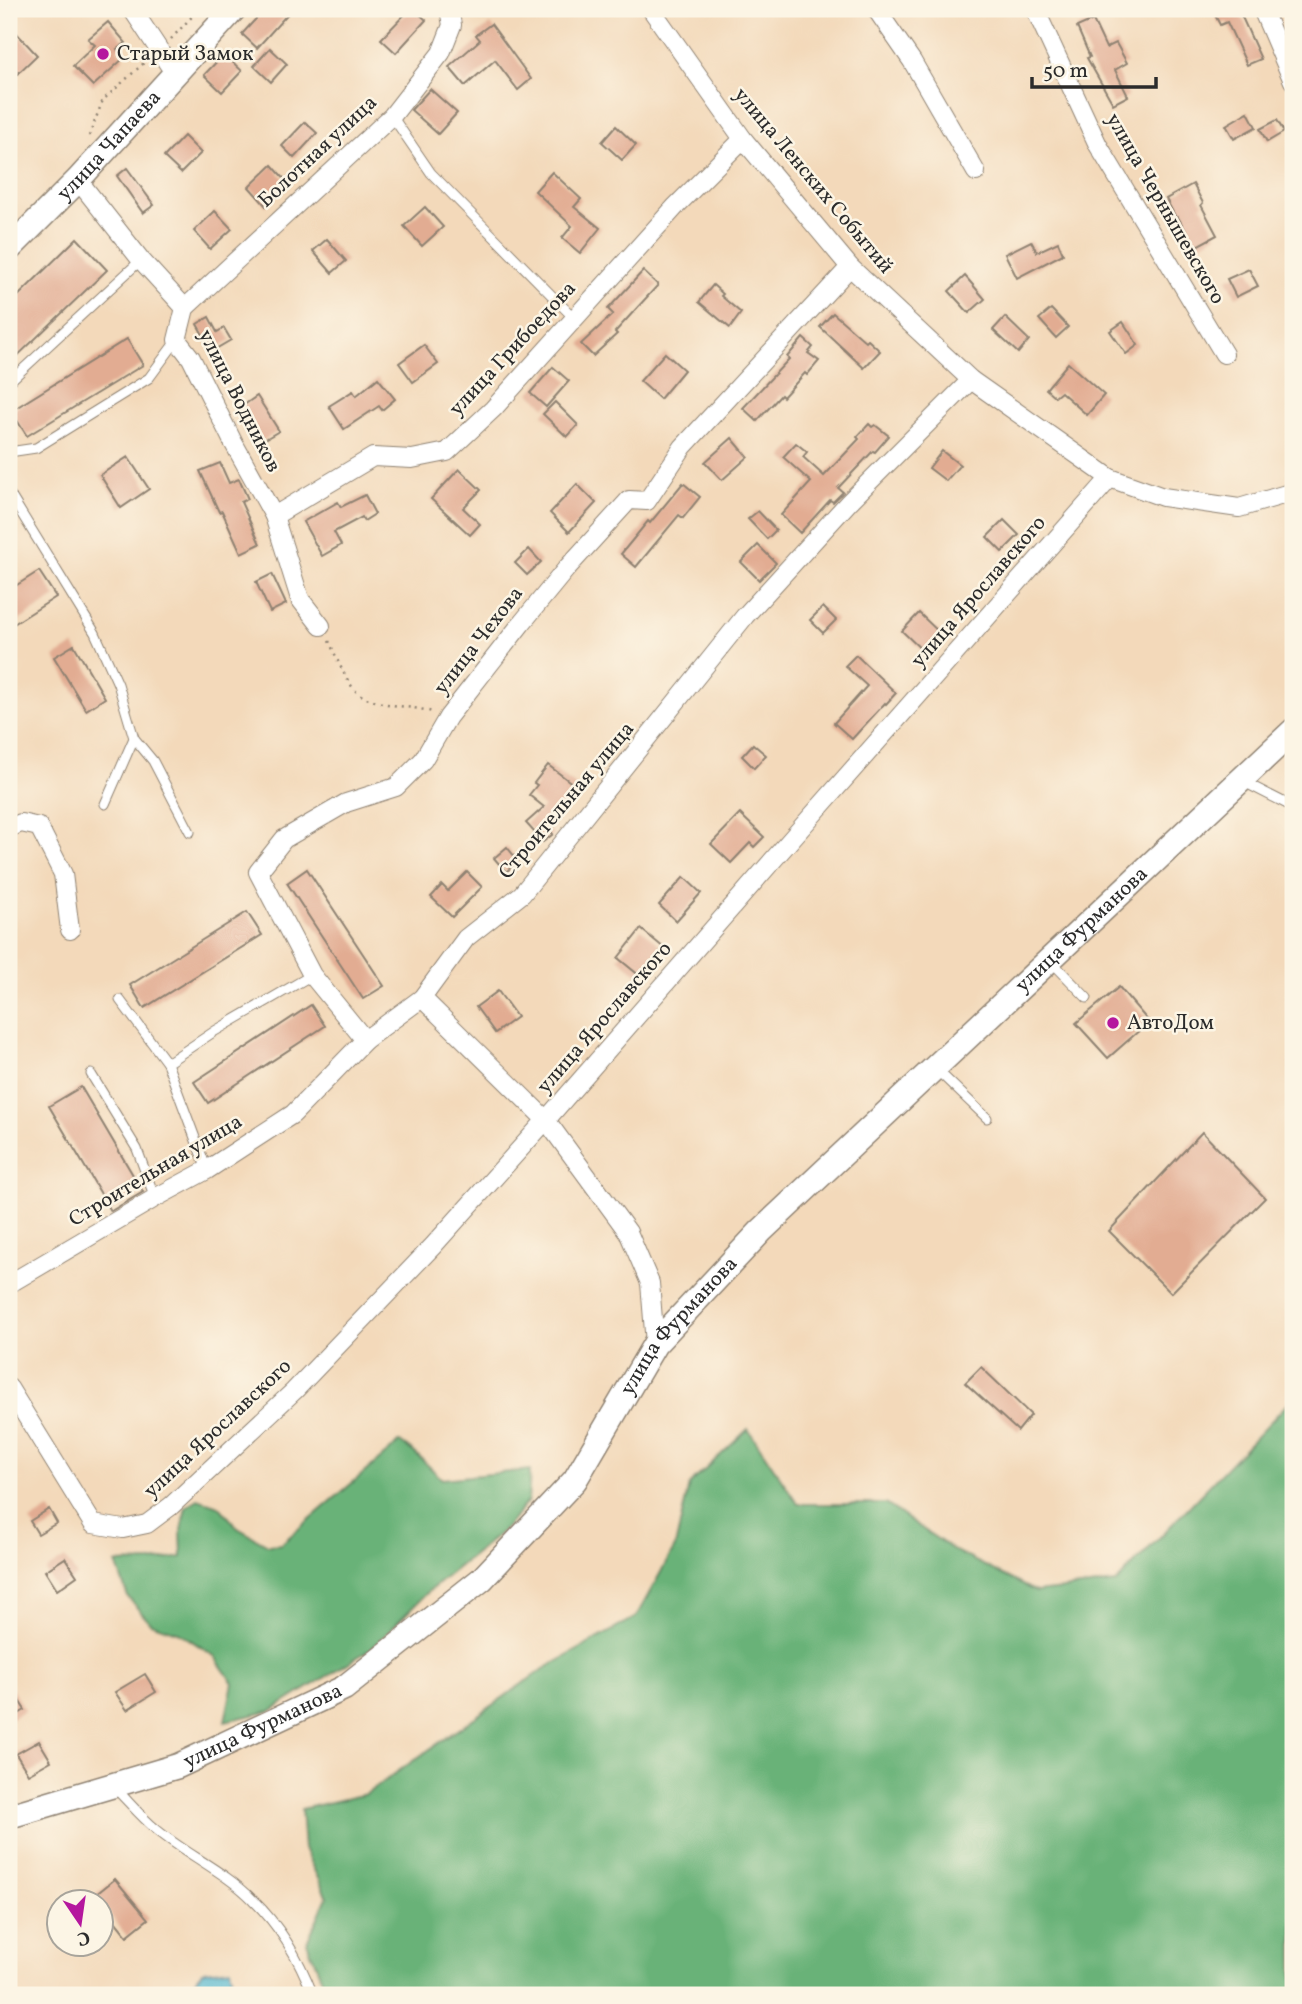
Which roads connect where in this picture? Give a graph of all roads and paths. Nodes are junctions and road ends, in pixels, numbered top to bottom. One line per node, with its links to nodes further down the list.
1 (132, 9): 9 (street)
2 (200, 9): 9 (path)
3 (234, 9): 10 (main road, улица Чапаева)
4 (449, 9): 12 (street, Болотная улица)
5 (651, 9): 13 (street, улица Ленских Событий)
6 (876, 9): 15 (street)
7 (1035, 9): 23 (street, улица Чернышевского)
8 (1262, 9): 11 (street)
9 (160, 51): 10 (street); 14 (path)
10 (175, 74): 16 (main road, улица Чапаева)
11 (1293, 82)
12 (391, 116): 20 (street, Болотная улица); 21 (lane)
13 (743, 139): 19 (street, улица Ленских Событий); 21 (street, улица Грибоедова)
14 (88, 140)
15 (976, 172)
16 (78, 180): 17 (main road, улица Чапаева); 18 (street, улица Водников)
17 (9, 249)
18 (141, 260): 20 (street, улица Водников); 25 (lane)
19 (850, 267): 24 (street, улица Ленских Событий); 32 (street, улица Чехова)
20 (185, 308): 22 (street, улица Водников)
21 (574, 318): 30 (street, улица Грибоедова)
22 (177, 340): 26 (lane); 30 (street, улица Водников)
23 (1224, 354)
24 (971, 380): 27 (street, улица Ленских Событий); 43 (street, Строительная улица)
25 (9, 382)
26 (9, 452)
27 (1110, 478): 28 (street, улица Ленских Событий); 51 (street, улица Ярославского)
28 (1293, 492)
29 (9, 493): 34 (lane)
30 (274, 516): 31 (street, улица Водников)
31 (321, 626): 32 (path)
32 (448, 717): 42 (street, улица Чехова)
33 (1293, 731): 35 (main road, улица Фурманова)
34 (134, 738): 36 (lane); 39 (lane)
35 (1241, 780): 37 (lane); 41 (main road, улица Фурманова)
36 (105, 804)
37 (1293, 807)
38 (9, 828): 40 (street)
39 (190, 832)
40 (70, 930)
41 (1049, 960): 44 (lane); 48 (main road, улица Фурманова)
42 (312, 975): 46 (street, улица Чехова); 47 (lane)
43 (422, 998): 46 (street, Строительная улица); 51 (street)
44 (1087, 998)
45 (120, 1000): 47 (lane)
46 (365, 1040): 52 (street, Строительная улица)
47 (167, 1063): 52 (lane)
48 (934, 1068): 50 (lane); 55 (main road, улица Фурманова)
49 (91, 1074): 53 (lane)
50 (987, 1118)
51 (546, 1120): 55 (street); 56 (street, улица Ярославского)
52 (207, 1170): 53 (street, Строительная улица)
53 (155, 1198): 54 (street, Строительная улица)
54 (9, 1284)
55 (655, 1344): 57 (main road, улица Фурманова)
56 (9, 1388)
57 (111, 1785): 58 (main road, улица Фурманова); 59 (lane)
58 (9, 1816)
59 (313, 1995)

